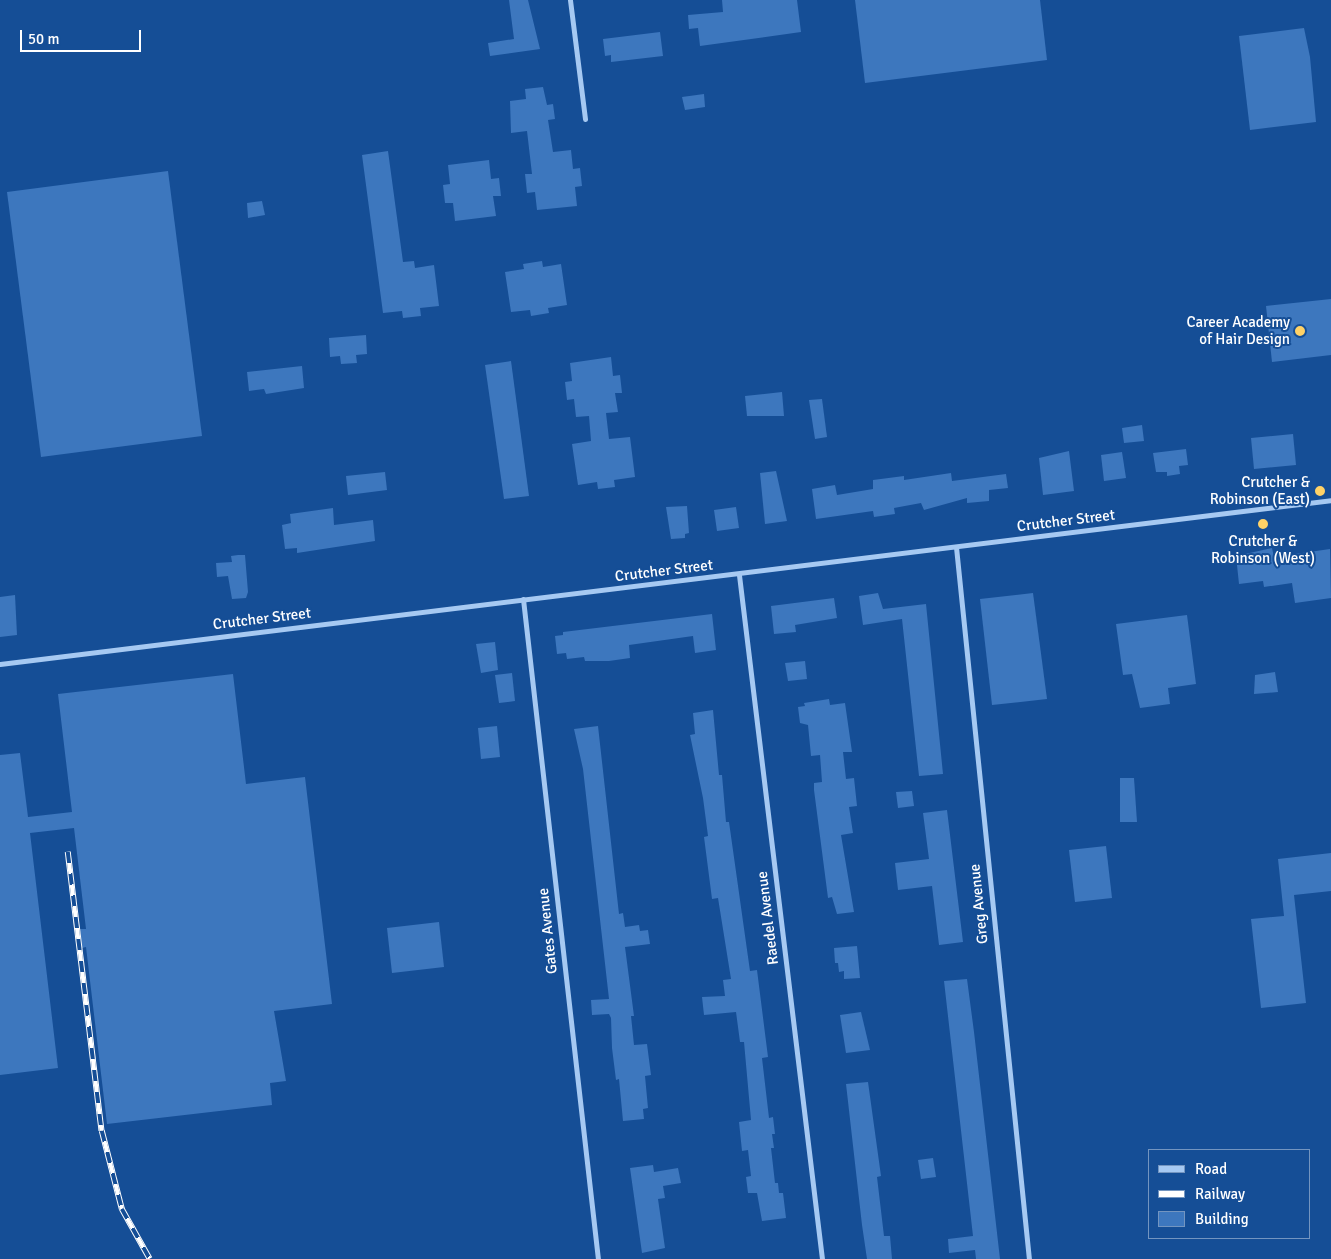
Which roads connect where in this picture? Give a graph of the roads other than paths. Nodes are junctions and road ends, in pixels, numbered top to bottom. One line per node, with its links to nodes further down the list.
1 (570, 0): 2 (street)
2 (585, 118)
3 (1331, 500): 4 (street, Crutcher Street)
4 (956, 547): 5 (street, Crutcher Street); 10 (street, Greg Avenue)
5 (739, 575): 6 (street, Crutcher Street); 9 (street, Raedel Avenue)
6 (523, 599): 7 (street, Crutcher Street); 8 (street, Gates Avenue)
7 (0, 664)
8 (598, 1259)
9 (822, 1259)
10 (1029, 1259)

